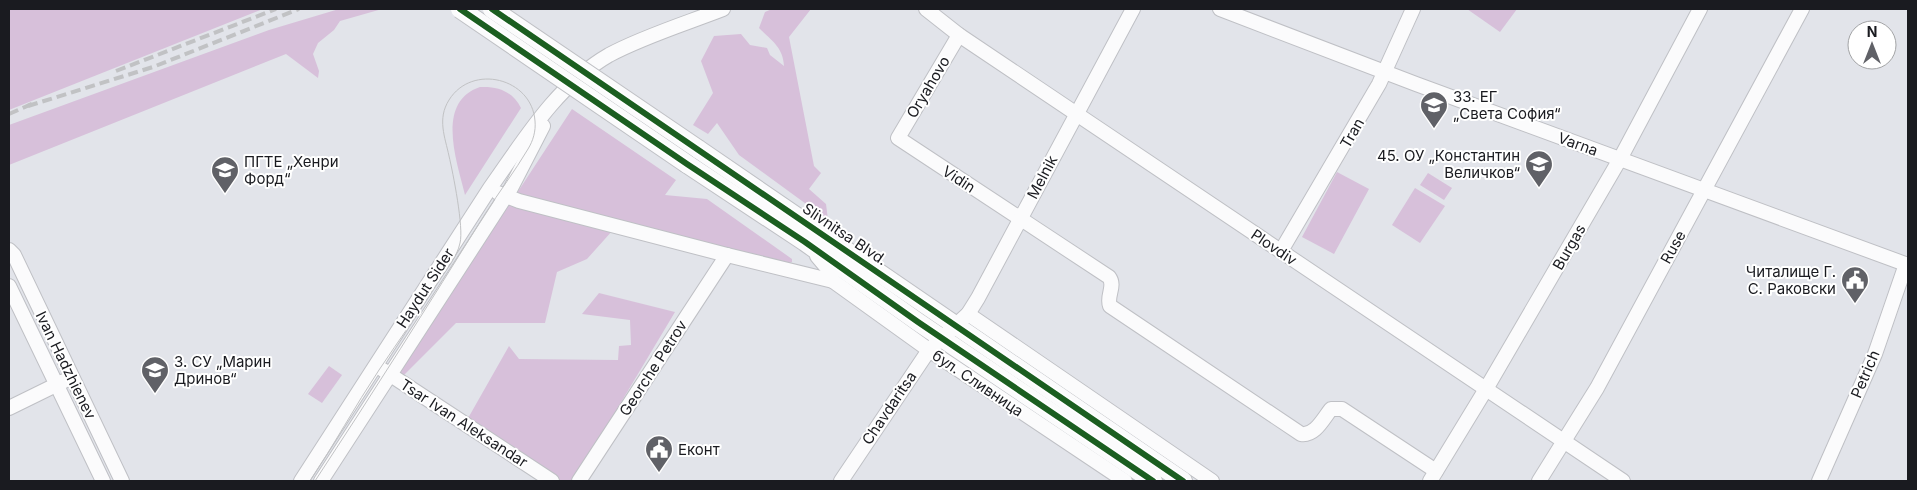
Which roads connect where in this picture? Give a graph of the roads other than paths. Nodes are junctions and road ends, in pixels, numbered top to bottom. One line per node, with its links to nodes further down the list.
1 (460, 9): 20 (main road, Slivnitsa Blvd., bridge)
2 (492, 9): 27 (main road, Slivnitsa Blvd., bridge)
3 (723, 9): 12 (street, Haydut Sider)
4 (926, 9): 10 (street, Plovdiv)
5 (1133, 9): 13 (street, Melnik)
6 (1220, 9): 11 (street, Varna)
7 (1413, 9): 11 (street, Tran)
8 (1700, 9): 15 (street, Burgas)
9 (1802, 9): 17 (street, Ruse)
10 (959, 35): 13 (street, Plovdiv); 14 (street, Oryahovo)
11 (1385, 72): 15 (street, Varna); 22 (street, Tran)
12 (556, 100): 16 (street, Haydut Sider); 18 (street, Haydut Sider)
13 (1076, 114): 19 (street, Melnik); 22 (street, Plovdiv)
14 (898, 138): 19 (street, Vidin)
15 (1620, 159): 17 (street, Varna); 33 (street, Burgas)
16 (490, 188): 18 (street); 29 (street, Haydut Sider)
17 (1704, 190): 24 (street, Varna); 35 (street, Ruse)
18 (505, 197): 23 (street); 30 (street, Haydut Sider)
19 (1020, 219): 27 (street, Melnik); 36 (street, Vidin)
20 (805, 242): 25 (street, Slivnitsa Blvd.); 28 (main road, Slivnitsa Blvd.)
21 (9, 250): 31 (street, Ivan Hadzhienev)
22 (1281, 251): 33 (street, Plovdiv)
23 (727, 255): 25 (street); 42 (street, Georche Petrov)
24 (1907, 265): 50 (street, Petrich)
25 (833, 281): 28 (street, бул. Сливница)
26 (9, 286): 32 (street, Ivan Hadzhienev)
27 (962, 320): 28 (street, Melnik); 46 (main road, Slivnitsa Blvd.); 47 (street, Slivnitsa Blvd.)
28 (936, 344): 43 (street, Chavdaritsa); 44 (street, бул. Сливница); 45 (main road, Slivnitsa Blvd.)
29 (376, 365): 30 (street, Tsar Ivan Aleksandar); 39 (street, Haydut Sider)
30 (390, 375): 40 (street, Haydut Sider); 41 (street, Tsar Ivan Aleksandar)
31 (72, 377): 32 (street); 38 (street, Ivan Hadzhienev)
32 (56, 385): 34 (street); 37 (street, Ivan Hadzhienev)
33 (1486, 389): 35 (street, Plovdiv); 36 (street, Burgas)
34 (9, 408)
35 (1565, 440): 48 (street, Ruse); 49 (street, Plovdiv)
36 (1433, 476)
37 (103, 481)
38 (122, 481)
39 (301, 481)
40 (321, 481)
41 (552, 481)
42 (579, 481)
43 (841, 481)
44 (1125, 481)
45 (1153, 481)
46 (1183, 481)
47 (1212, 481)
48 (1539, 481)
49 (1624, 481)
50 (1819, 481)

